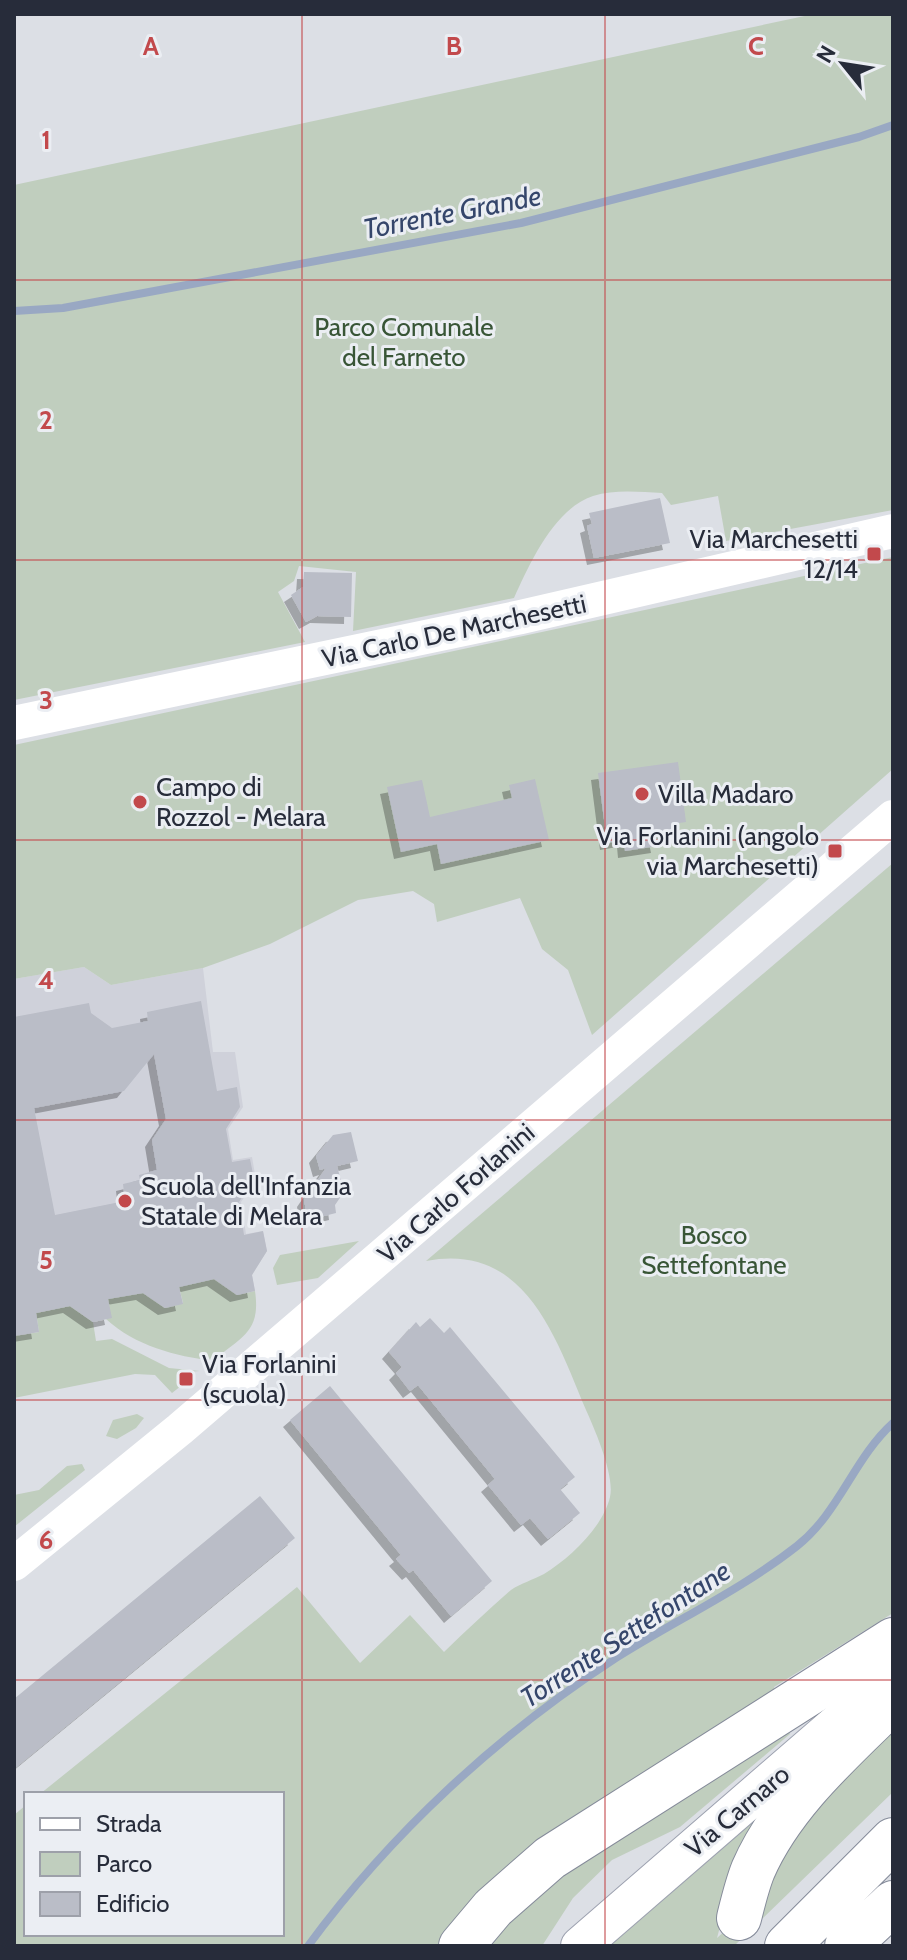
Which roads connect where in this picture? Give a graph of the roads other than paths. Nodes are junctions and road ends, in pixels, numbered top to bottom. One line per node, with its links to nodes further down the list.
1 (893, 531): 2 (main road, Via Carlo De Marchesetti)
2 (14, 723)
3 (893, 817): 4 (main road, Via Carlo Forlanini)
4 (14, 1564)
5 (893, 1640): 11 (highway)
6 (893, 1675): 12 (main road, Via Carnaro)
7 (893, 1701): 10 (highway)
8 (893, 1840): 13 (highway)
9 (893, 1903): 14 (highway)
10 (739, 1918)
11 (461, 1946)
12 (580, 1946)
13 (787, 1946)
14 (847, 1946)

